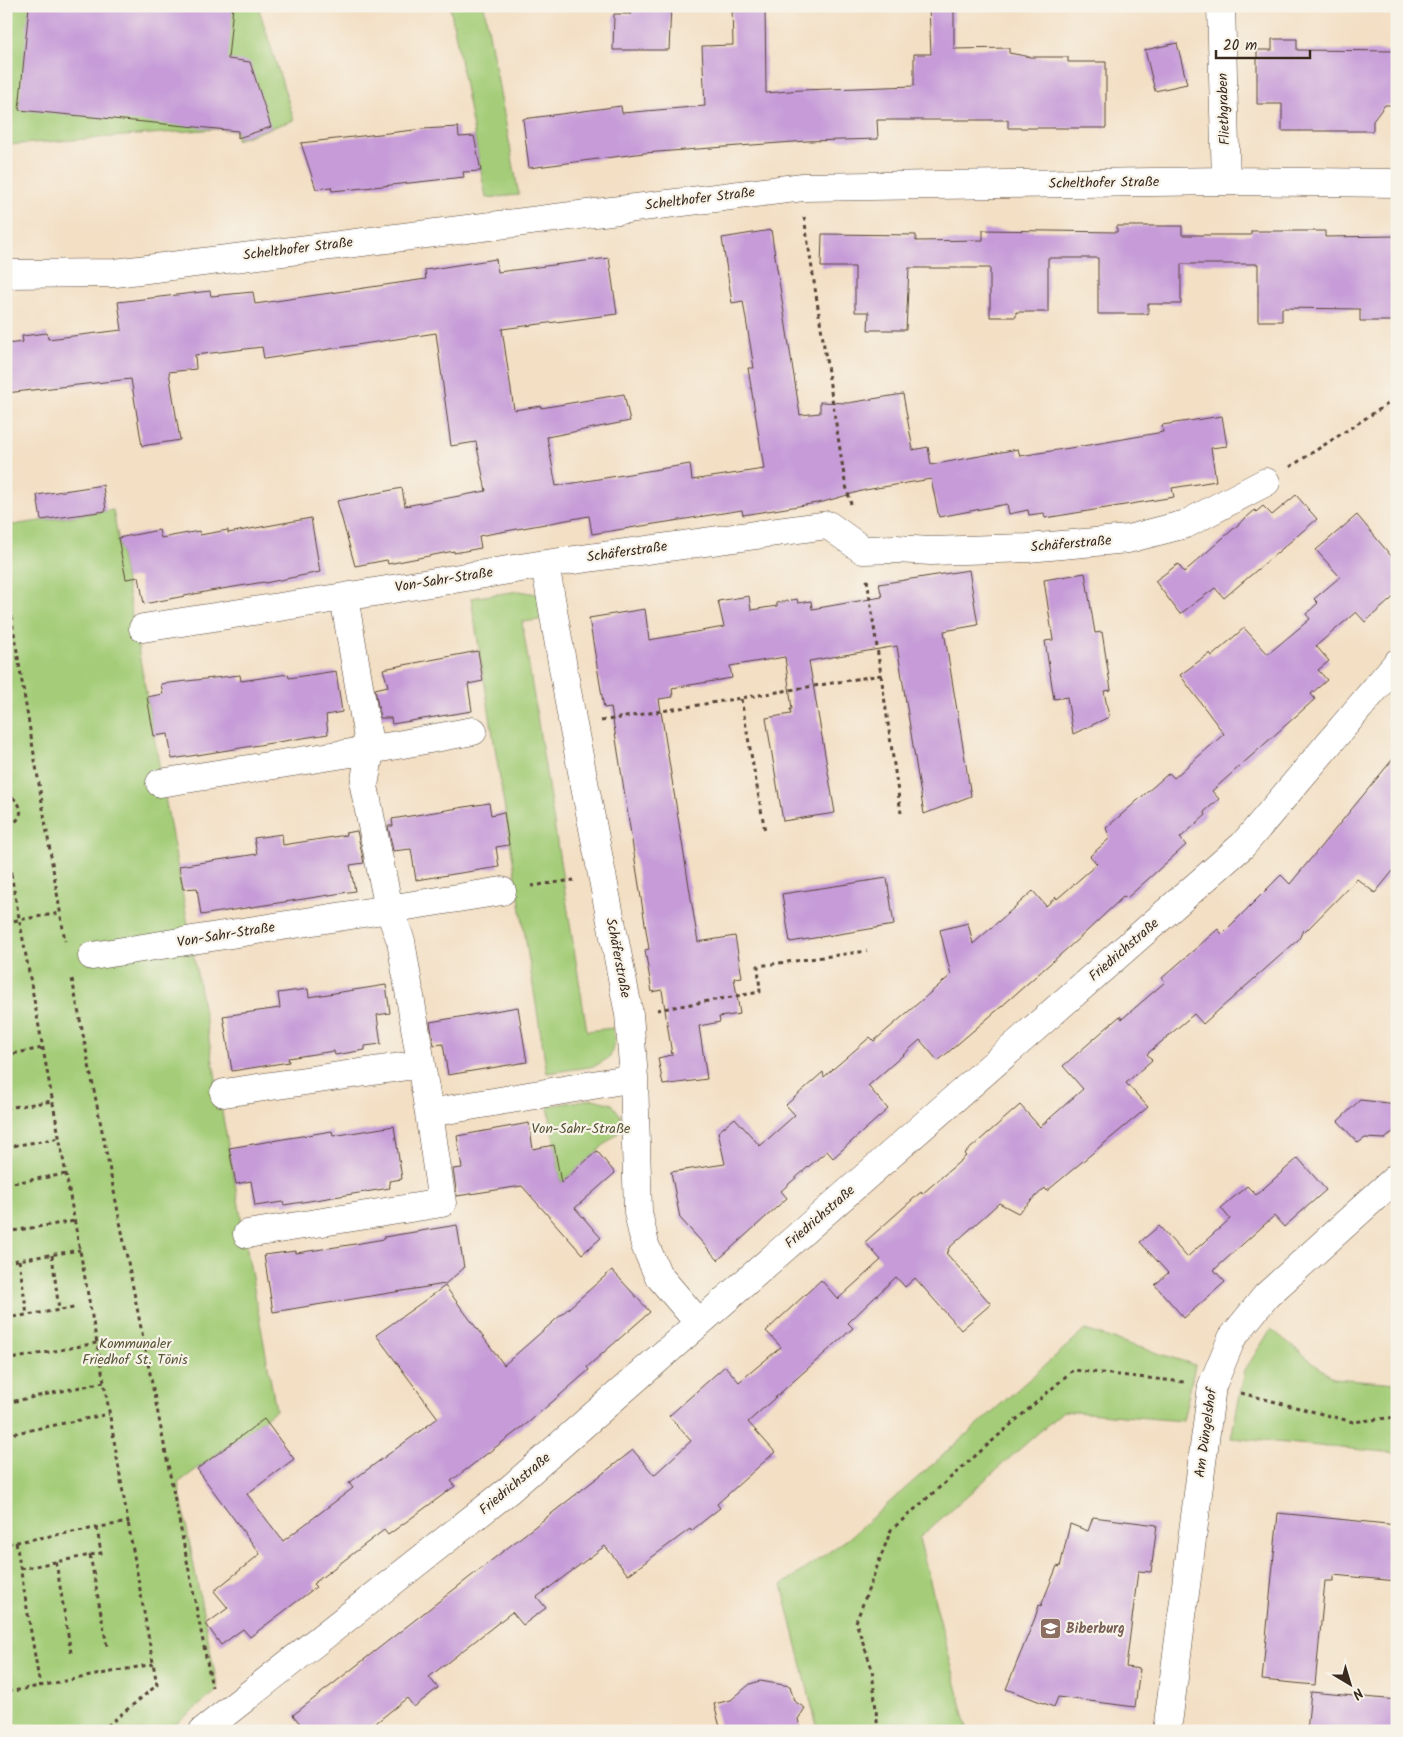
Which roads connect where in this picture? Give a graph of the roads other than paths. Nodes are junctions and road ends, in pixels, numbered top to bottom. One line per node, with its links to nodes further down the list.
1 (1221, 6): 2 (street, Fliethgraben)
2 (1226, 181): 3 (street, Schelthofer Straße); 4 (street, Schelthofer Straße)
3 (1397, 183)
4 (6, 274)
5 (1266, 482): 6 (street, Schäferstraße)
6 (545, 564): 7 (street, Von-Sahr-Straße); 17 (street, Schäferstraße)
7 (344, 597): 8 (street, Von-Sahr-Straße); 11 (street)
8 (143, 628)
9 (1397, 663): 22 (street, Friedrichstraße)
10 (473, 731): 11 (street)
11 (370, 750): 12 (street); 14 (street)
12 (160, 783)
13 (502, 891): 14 (street, Von-Sahr-Straße)
14 (389, 909): 15 (street, Von-Sahr-Straße); 16 (street)
15 (76, 959)
16 (420, 1064): 18 (street); 19 (street)
17 (634, 1078): 19 (street); 22 (street, Schäferstraße)
18 (224, 1093)
19 (429, 1112): 21 (street)
20 (1397, 1177): 24 (street, Am Düngelshof)
21 (247, 1234)
22 (699, 1323): 23 (street, Friedrichstraße)
23 (211, 1725)
24 (1167, 1731)

